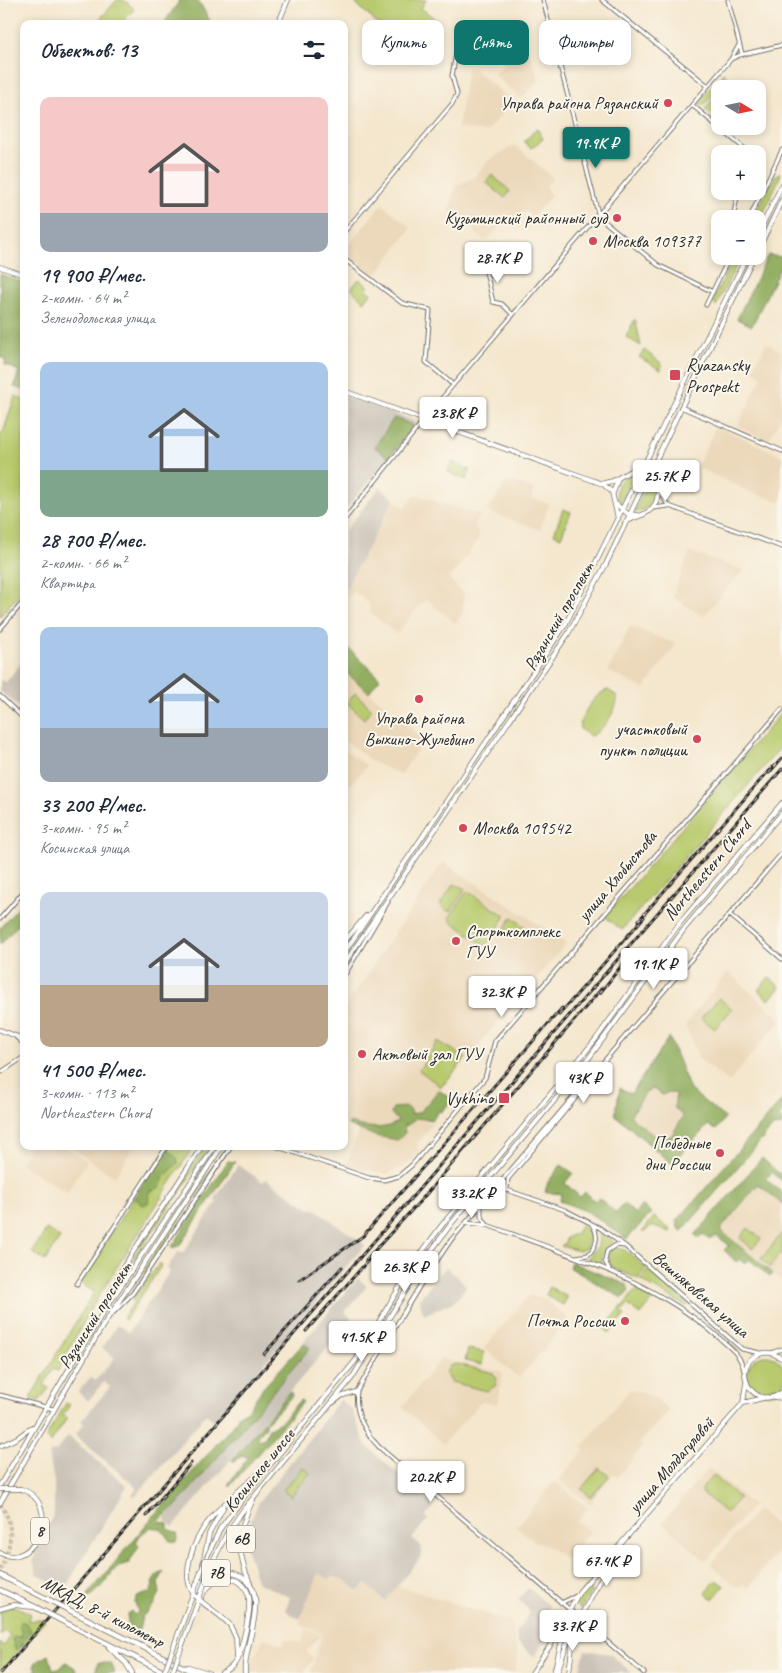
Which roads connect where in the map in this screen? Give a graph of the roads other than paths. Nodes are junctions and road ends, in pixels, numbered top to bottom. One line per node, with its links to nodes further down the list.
1 (288, 0): 5 (main road)
2 (544, 0): 18 (street)
3 (602, 0): 11 (street)
4 (728, 0): 6 (street)
5 (280, 20)
6 (739, 45): 8 (street); 9 (street)
7 (782, 45): 8 (street)
8 (742, 54): 9 (street)
9 (731, 60): 11 (street)
10 (454, 65): 20 (street)
11 (708, 86): 12 (street)
12 (692, 104): 13 (street); 18 (street)
13 (741, 145)
14 (782, 150): 17 (street)
15 (782, 185): 19 (main road)
16 (782, 200): 21 (main road)
17 (752, 210)
18 (598, 215): 29 (street); 31 (street)
19 (766, 217)
20 (348, 227)
21 (766, 233)
22 (488, 246): 31 (street)
23 (348, 262): 32 (street)
24 (725, 265): 29 (street)
25 (743, 265): 37 (main road, Рязанский проспект)
26 (750, 265): 34 (main road, Рязанский проспект)
27 (0, 267): 28 (main road)
28 (20, 274)
29 (713, 292): 30 (street)
30 (706, 305)
31 (513, 315): 35 (street)
32 (451, 383)
33 (348, 392): 35 (main road)
34 (681, 406): 36 (street); 38 (main road, Рязанский проспект)
35 (426, 419): 43 (main road); 51 (street)
36 (782, 451)
37 (646, 462): 39 (main road); 40 (main road, Рязанский проспект)
38 (652, 466): 41 (main road, Рязанский проспект); 44 (main road)
39 (629, 471): 40 (main road); 42 (main road)
40 (642, 471): 41 (main road); 49 (main road, Рязанский проспект)
41 (648, 474): 44 (main road); 50 (main road, Рязанский проспект)
42 (620, 477): 43 (main road); 45 (main road)
43 (603, 484): 45 (main road)
44 (658, 487): 47 (street); 48 (main road)
45 (614, 497): 46 (main road)
46 (615, 503): 49 (main road); 53 (main road)
47 (669, 506): 48 (street); 55 (street)
48 (652, 508): 52 (main road)
49 (623, 511): 50 (main road); 53 (main road, Рязанский проспект)
50 (628, 514): 52 (main road); 54 (main road, Рязанский проспект)
51 (348, 515)
52 (642, 515): 54 (main road)
53 (618, 521): 66 (main road, Рязанский проспект)
54 (624, 524): 64 (main road, Рязанский проспект)
55 (782, 547)
56 (20, 606): 57 (street)
57 (0, 629)
58 (0, 696): 60 (street)
59 (782, 708): 86 (street, улица Хлобыстова)
60 (20, 715)
61 (782, 802): 104 (main road, Northeastern Chord)
62 (782, 813): 102 (main road, Northeastern Chord)
63 (782, 853): 67 (street)
64 (400, 881): 71 (main road, Рязанский проспект); 73 (street)
65 (20, 896): 68 (street)
66 (378, 903): 69 (main road); 70 (main road, Рязанский проспект)
67 (730, 915): 72 (street); 79 (street)
68 (0, 919)
69 (348, 937)
70 (348, 947)
71 (348, 958)
72 (782, 959)
73 (348, 969)
74 (0, 1030): 75 (main road)
75 (16, 1036): 76 (main road); 77 (street)
76 (20, 1038)
77 (20, 1040)
78 (20, 1060): 80 (street)
79 (596, 1071): 87 (street); 88 (street)
80 (0, 1073)
81 (164, 1150): 96 (street)
82 (199, 1150): 97 (main road)
83 (212, 1150): 97 (main road, Рязанский проспект)
84 (219, 1150): 98 (main road, Рязанский проспект)
85 (229, 1150): 98 (street)
86 (287, 1150)
87 (507, 1190): 88 (street, Вешняковская улица); 90 (street, Вешняковская улица)
88 (492, 1192): 89 (street)
89 (481, 1206): 91 (street); 92 (street)
90 (591, 1222): 93 (street, Вешняковская улица); 94 (street, Вешняковская улица)
91 (466, 1223): 92 (street, Вешняковская улица); 105 (street)
92 (487, 1225): 94 (street, Вешняковская улица)
93 (625, 1246): 95 (street); 100 (street, Вешняковская улица)
94 (569, 1255): 95 (street, Вешняковская улица)
95 (612, 1272): 103 (street, Вешняковская улица)
96 (77, 1284)
97 (102, 1314): 112 (main road, Рязанский проспект)
98 (106, 1321): 113 (main road, Рязанский проспект)
99 (782, 1349): 100 (street)
100 (767, 1353): 101 (main road); 103 (main road)
101 (782, 1359)
102 (352, 1378): 110 (main road, Косинское шоссе)
103 (745, 1378): 108 (main road); 111 (main road)
104 (334, 1390): 116 (main road, Косинское шоссе)
105 (356, 1391): 110 (street); 132 (street)
106 (782, 1392): 108 (main road)
107 (0, 1395): 112 (street)
108 (769, 1397): 109 (main road); 111 (main road)
109 (782, 1398)
110 (333, 1403): 121 (main road, Косинское шоссе)
111 (743, 1403): 124 (main road, улица Молдагуловой)
112 (46, 1407): 113 (street); 114 (main road, Рязанский проспект)
113 (52, 1409): 123 (main road, Рязанский проспект)
114 (36, 1424): 115 (main road); 117 (main road, Рязанский проспект)
115 (0, 1446)
116 (278, 1456): 122 (main road); 146 (main road, Косинское шоссе, bridge)
117 (6, 1474): 118 (main road); 119 (main road, Рязанский проспект)
118 (0, 1480)
119 (0, 1485)
120 (0, 1489): 125 (main road, 8, bridge)
121 (258, 1491): 129 (main road, 6B); 147 (main road, Косинское шоссе, bridge)
122 (233, 1496): 133 (main road); 144 (main road, bridge)
123 (0, 1503)
124 (619, 1546): 126 (main road, улица Молдагуловой); 127 (main road, улица Молдагуловой)
125 (0, 1553)
126 (600, 1565): 127 (street); 131 (main road, улица Молдагуловой)
127 (606, 1569): 137 (main road, улица Молдагуловой)
128 (0, 1575): 143 (highway, МКАД, 8-й километр, bridge)
129 (252, 1588): 133 (highway, 7B); 151 (highway, 6B)
130 (0, 1590): 134 (highway, МКАД, 8-й километр)
131 (576, 1596): 132 (street); 136 (main road, улица Молдагуловой)
132 (561, 1603): 136 (street)
133 (190, 1604): 141 (highway)
134 (37, 1608): 135 (main road); 140 (highway, МКАД, 8-й километр, bridge)
135 (0, 1609)
136 (569, 1610): 137 (street); 138 (main road, улица Молдагуловой)
137 (578, 1618): 139 (main road, улица Молдагуловой); 155 (street)
138 (568, 1619): 152 (main road); 153 (main road, улица Молдагуловой)
139 (575, 1624): 153 (main road, улица Молдагуловой); 154 (main road)
140 (98, 1639): 145 (highway); 146 (highway, МКАД, 8-й километр)
141 (172, 1653)
142 (179, 1656): 144 (highway)
143 (168, 1659): 148 (highway, МКАД, 8-й километр); 149 (highway)
144 (236, 1661): 150 (highway)
145 (132, 1673)
146 (165, 1673)
147 (172, 1673)
148 (195, 1673)
149 (208, 1673)
150 (222, 1673)
151 (246, 1673)
152 (532, 1673)
153 (556, 1673)
154 (569, 1673)
155 (644, 1673)

